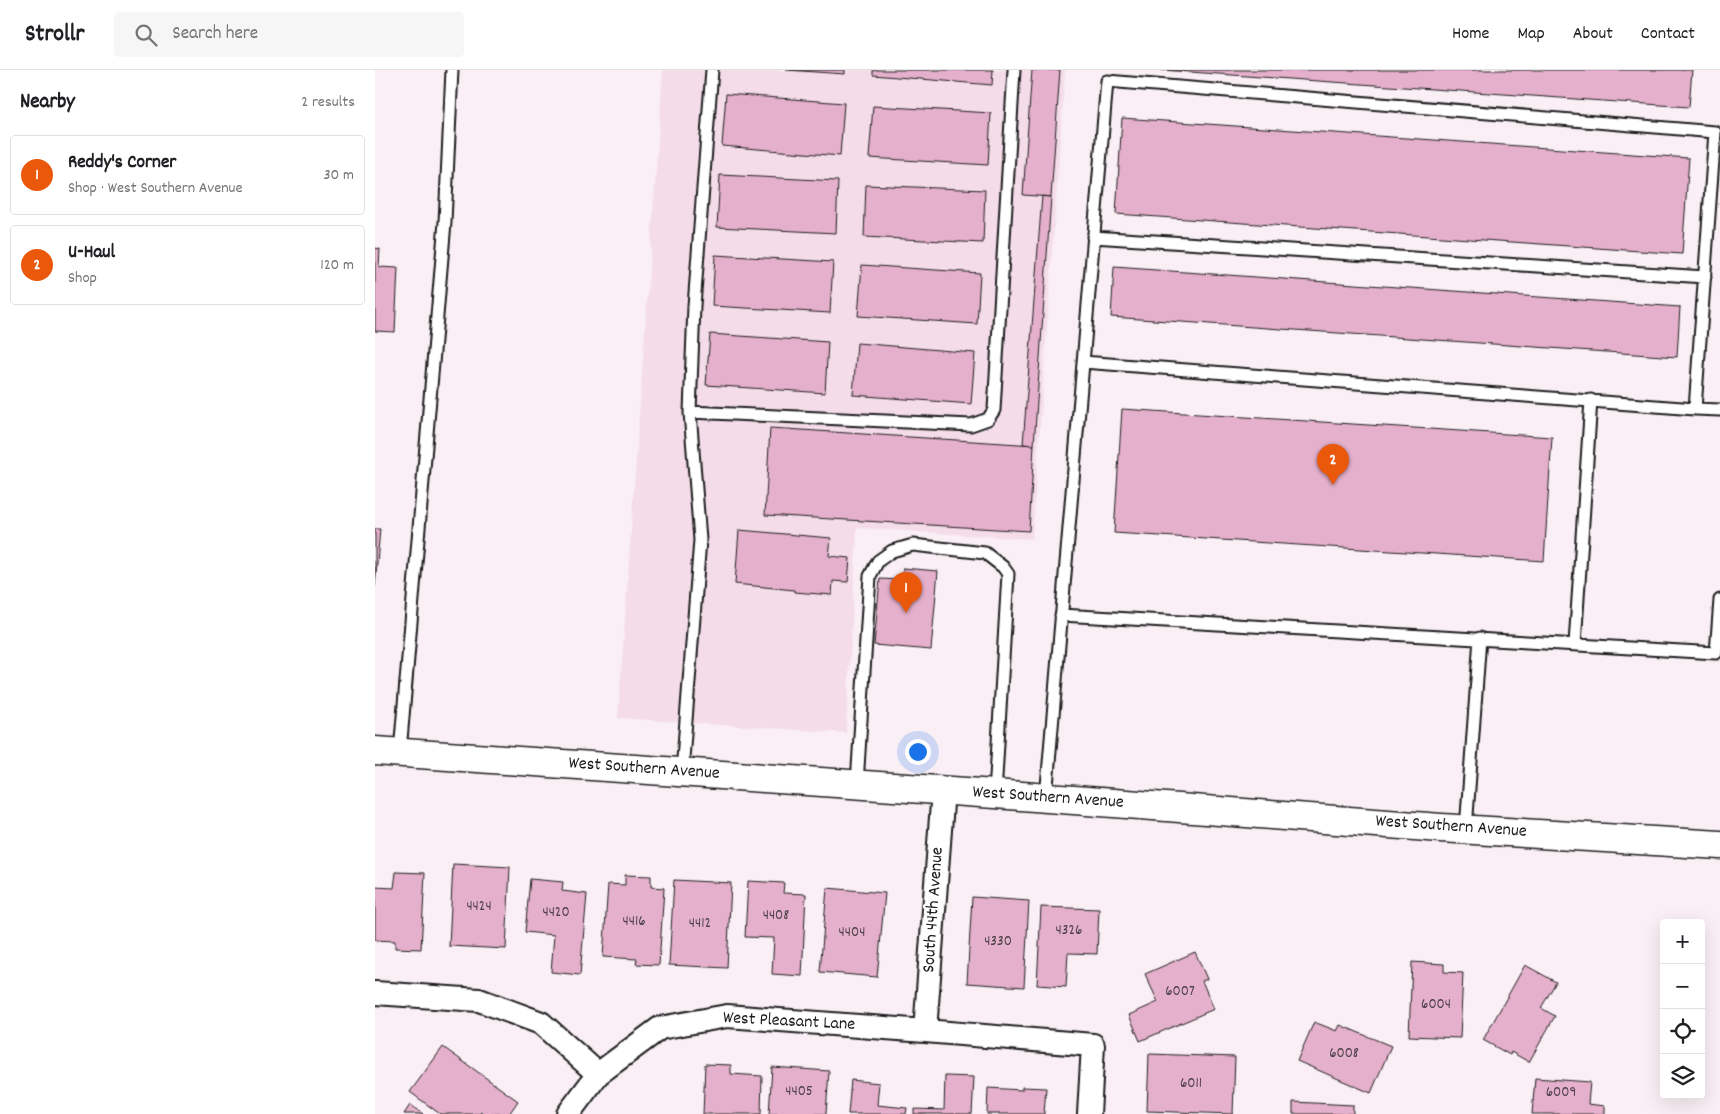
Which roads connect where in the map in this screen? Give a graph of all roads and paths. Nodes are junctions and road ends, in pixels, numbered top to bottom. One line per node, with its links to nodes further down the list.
1 (452, 70): 15 (lane)
2 (712, 70): 10 (lane)
3 (1014, 70): 10 (lane)
4 (1093, 237): 5 (lane); 5 (lane); 6 (lane)
5 (1705, 277): 8 (lane)
6 (1083, 362): 7 (lane); 12 (lane)
7 (1591, 400): 8 (lane); 14 (lane)
8 (1695, 409): 9 (lane)
9 (1720, 410)
10 (690, 412): 16 (lane)
11 (1720, 600): 14 (lane)
12 (1061, 615): 13 (lane); 20 (lane)
13 (1480, 638): 14 (lane); 21 (lane)
14 (1575, 644)
15 (388, 751): 16 (main road, West Southern Avenue)
16 (682, 772): 17 (main road, West Southern Avenue)
17 (857, 784): 18 (main road, West Southern Avenue); 19 (lane)
18 (943, 790): 19 (main road, West Southern Avenue); 24 (street, South 44th Avenue)
19 (995, 794): 20 (main road, West Southern Avenue)
20 (1046, 798): 21 (main road, West Southern Avenue)
21 (1466, 829): 22 (main road, West Southern Avenue)
22 (1720, 845)
23 (375, 993): 25 (street)
24 (925, 1030): 25 (street, West Pleasant Lane); 27 (street, West Pleasant Lane)
25 (598, 1074): 26 (street, West Pleasant Lane)
26 (568, 1114)
27 (1089, 1114)

